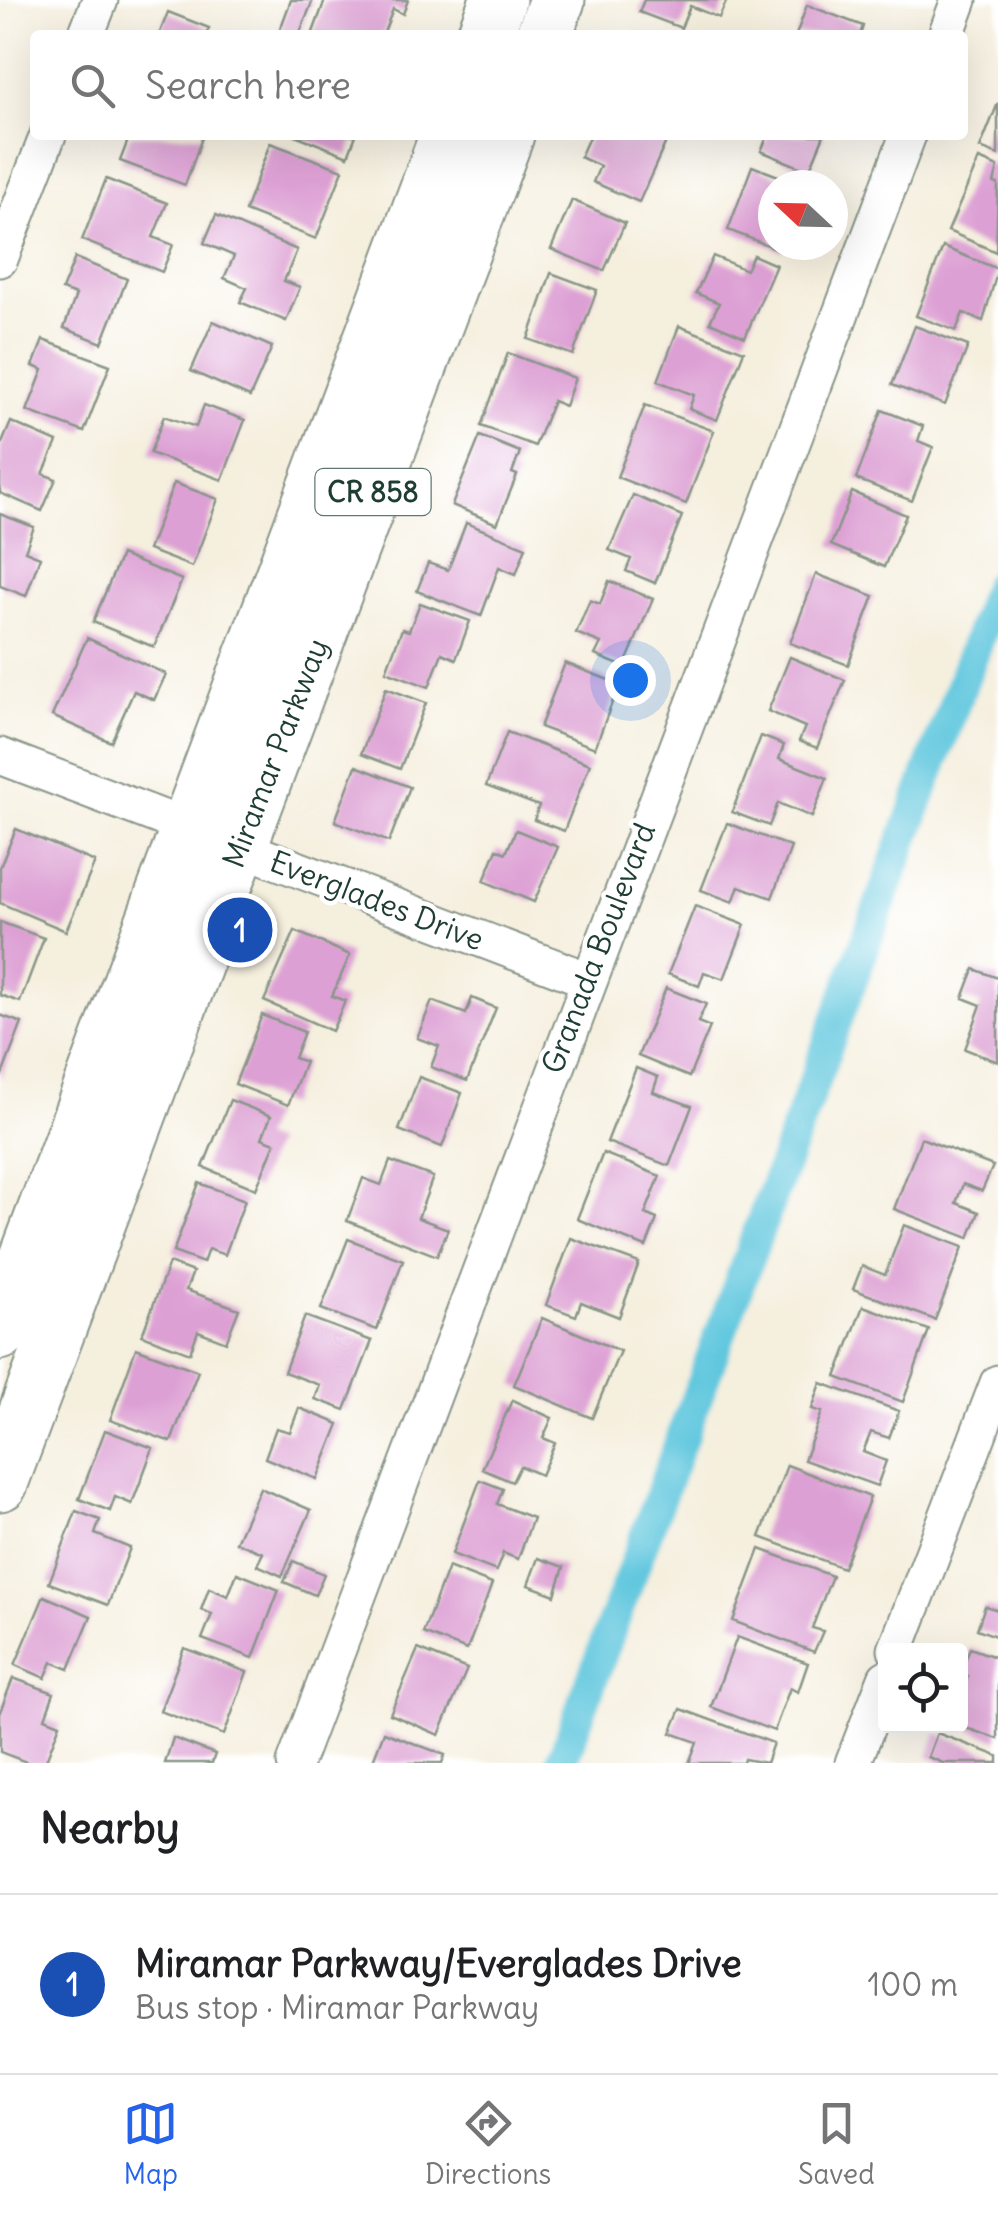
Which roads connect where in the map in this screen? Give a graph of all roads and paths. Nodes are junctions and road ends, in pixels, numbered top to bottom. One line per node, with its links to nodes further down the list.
1 (100, 0): 5 (street)
2 (498, 0): 6 (main road)
3 (557, 0): 7 (main road)
4 (959, 0): 8 (street)
5 (88, 30)
6 (487, 30)
7 (546, 30)
8 (948, 30)
9 (46, 140): 13 (street)
10 (446, 140): 15 (main road, Miramar Parkway / CR 858)
11 (504, 140): 15 (main road, Miramar Parkway / CR 858)
12 (906, 140): 16 (street, Granada Boulevard)
13 (0, 259)
14 (0, 756): 15 (street, Everglades Drive)
15 (215, 839): 16 (street, Everglades Drive); 17 (main road, Miramar Parkway / CR 858); 19 (main road, Miramar Parkway / CR 858)
16 (586, 979): 22 (street, Granada Boulevard)
17 (0, 1332)
18 (998, 1384): 20 (street)
19 (0, 1483)
20 (899, 1643)
21 (878, 1699): 23 (street)
22 (294, 1763)
23 (853, 1763)

